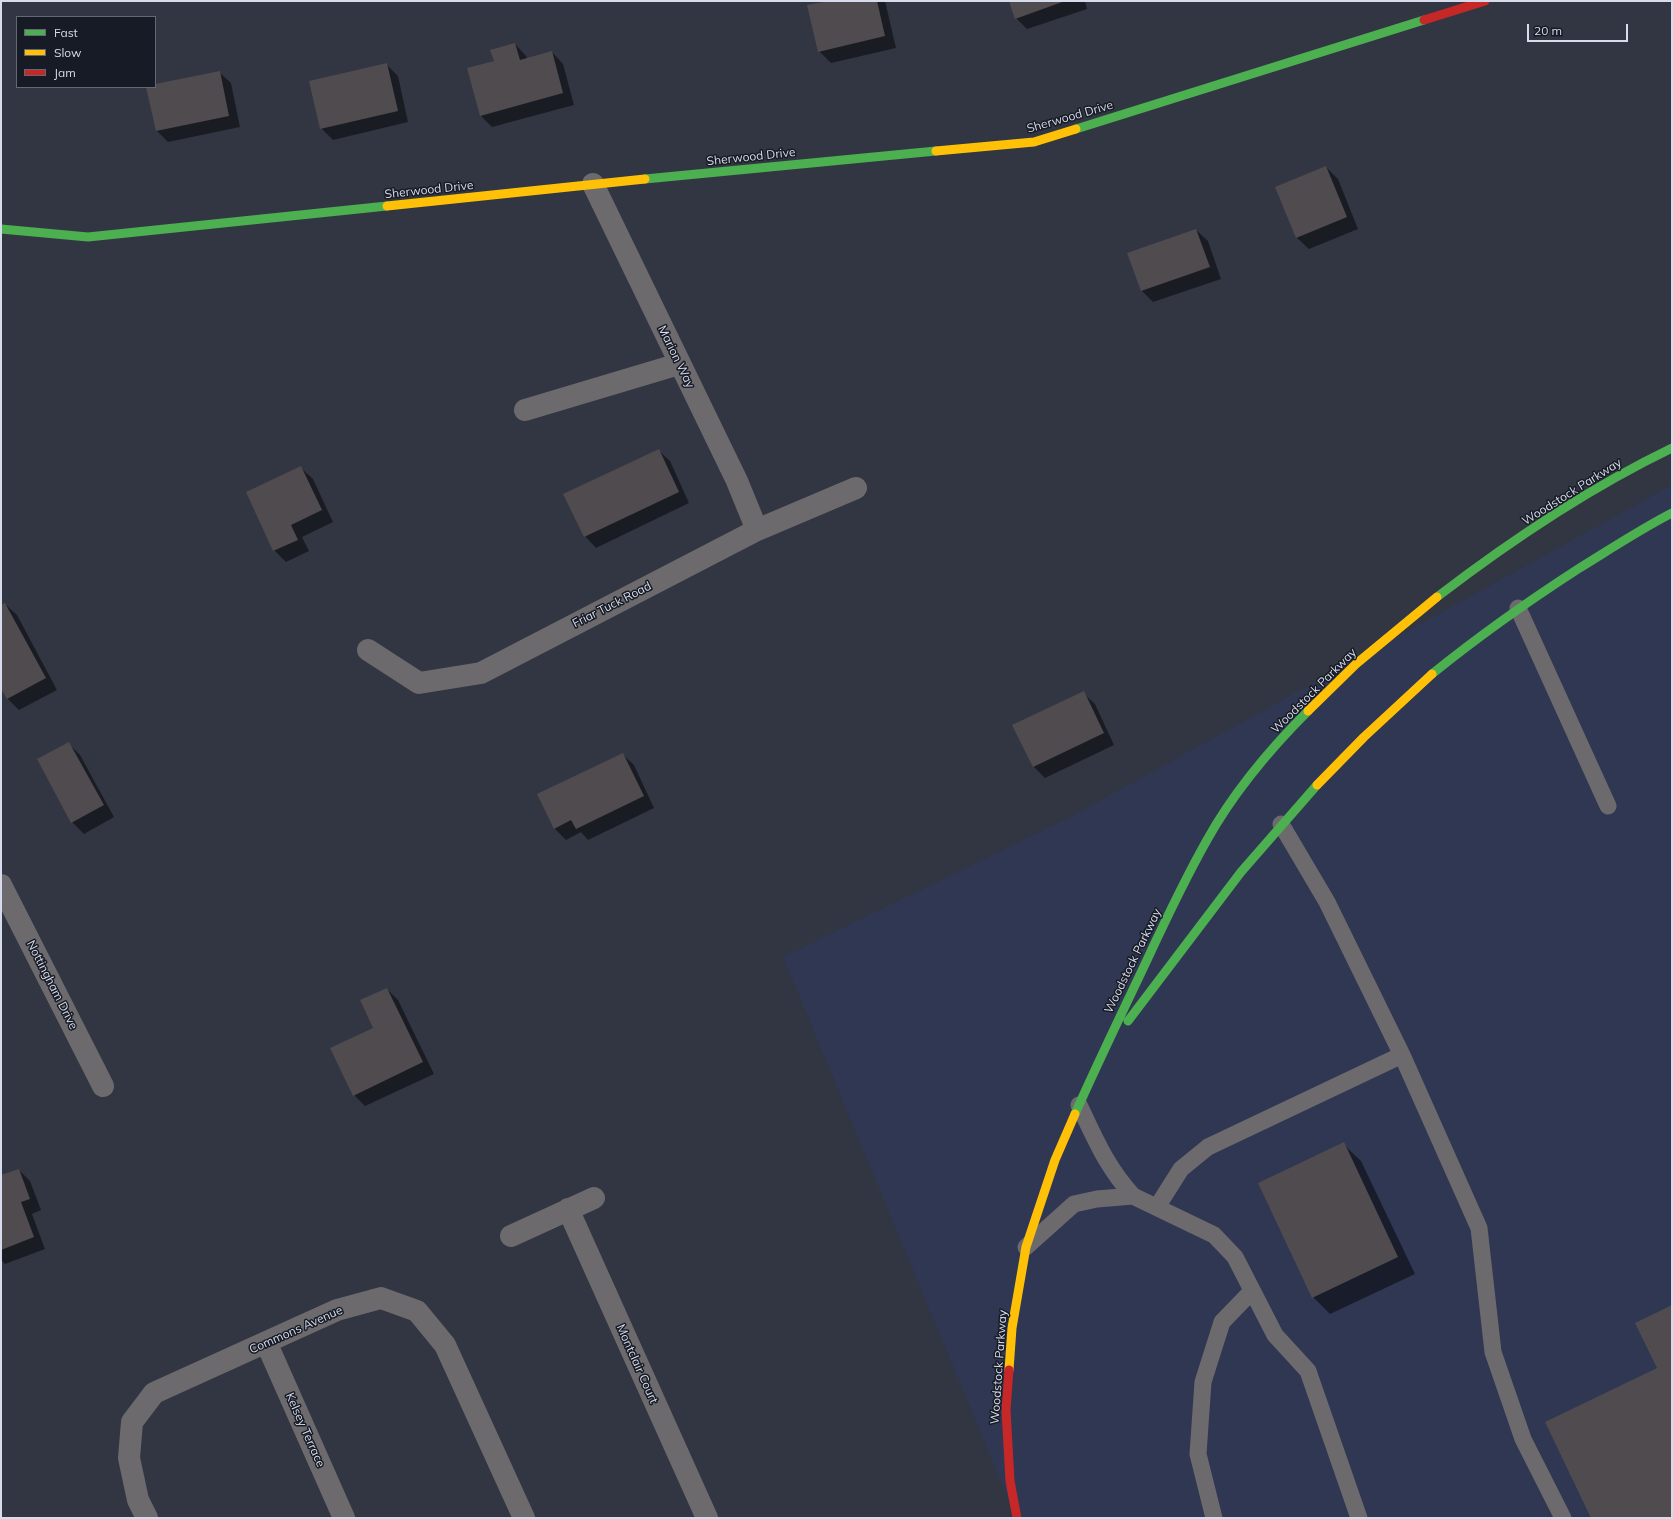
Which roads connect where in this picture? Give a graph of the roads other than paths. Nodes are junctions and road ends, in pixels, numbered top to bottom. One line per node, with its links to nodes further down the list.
1 (1485, 1): 2 (main road, Sherwood Drive)
2 (593, 184): 3 (main road, Sherwood Drive); 4 (street, Marion Way)
3 (1, 229)
4 (679, 364): 5 (street); 9 (street, Marion Way)
5 (526, 410)
6 (1672, 448): 16 (main road, Woodstock Parkway)
7 (856, 488): 9 (street, Friar Tuck Road)
8 (1672, 513): 10 (main road, Woodstock Parkway)
9 (757, 530): 11 (street, Friar Tuck Road)
10 (1518, 608): 12 (lane); 13 (main road, Woodstock Parkway)
11 (368, 650)
12 (1608, 806)
13 (1281, 824): 15 (lane); 16 (main road, Woodstock Parkway)
14 (1, 885): 17 (street, Nottingham Drive)
15 (1402, 1055): 21 (lane); 34 (lane)
16 (1097, 1064): 18 (main road, Woodstock Parkway)
17 (103, 1086)
18 (1079, 1105): 19 (lane); 24 (main road, Woodstock Parkway)
19 (1133, 1196): 21 (lane); 24 (lane)
20 (594, 1198): 22 (street)
21 (1157, 1207): 25 (lane)
22 (568, 1209): 23 (street); 30 (street, Montclair Court)
23 (511, 1236)
24 (1026, 1247): 31 (main road, Woodstock Parkway)
25 (1252, 1291): 32 (lane); 33 (lane)
26 (266, 1342): 27 (street, Commons Avenue); 28 (street, Kelsey Terrace); 29 (street, Commons Avenue)
27 (147, 1518)
28 (344, 1518)
29 (524, 1518)
30 (707, 1518)
31 (1017, 1518)
32 (1214, 1518)
33 (1359, 1518)
34 (1563, 1518)

